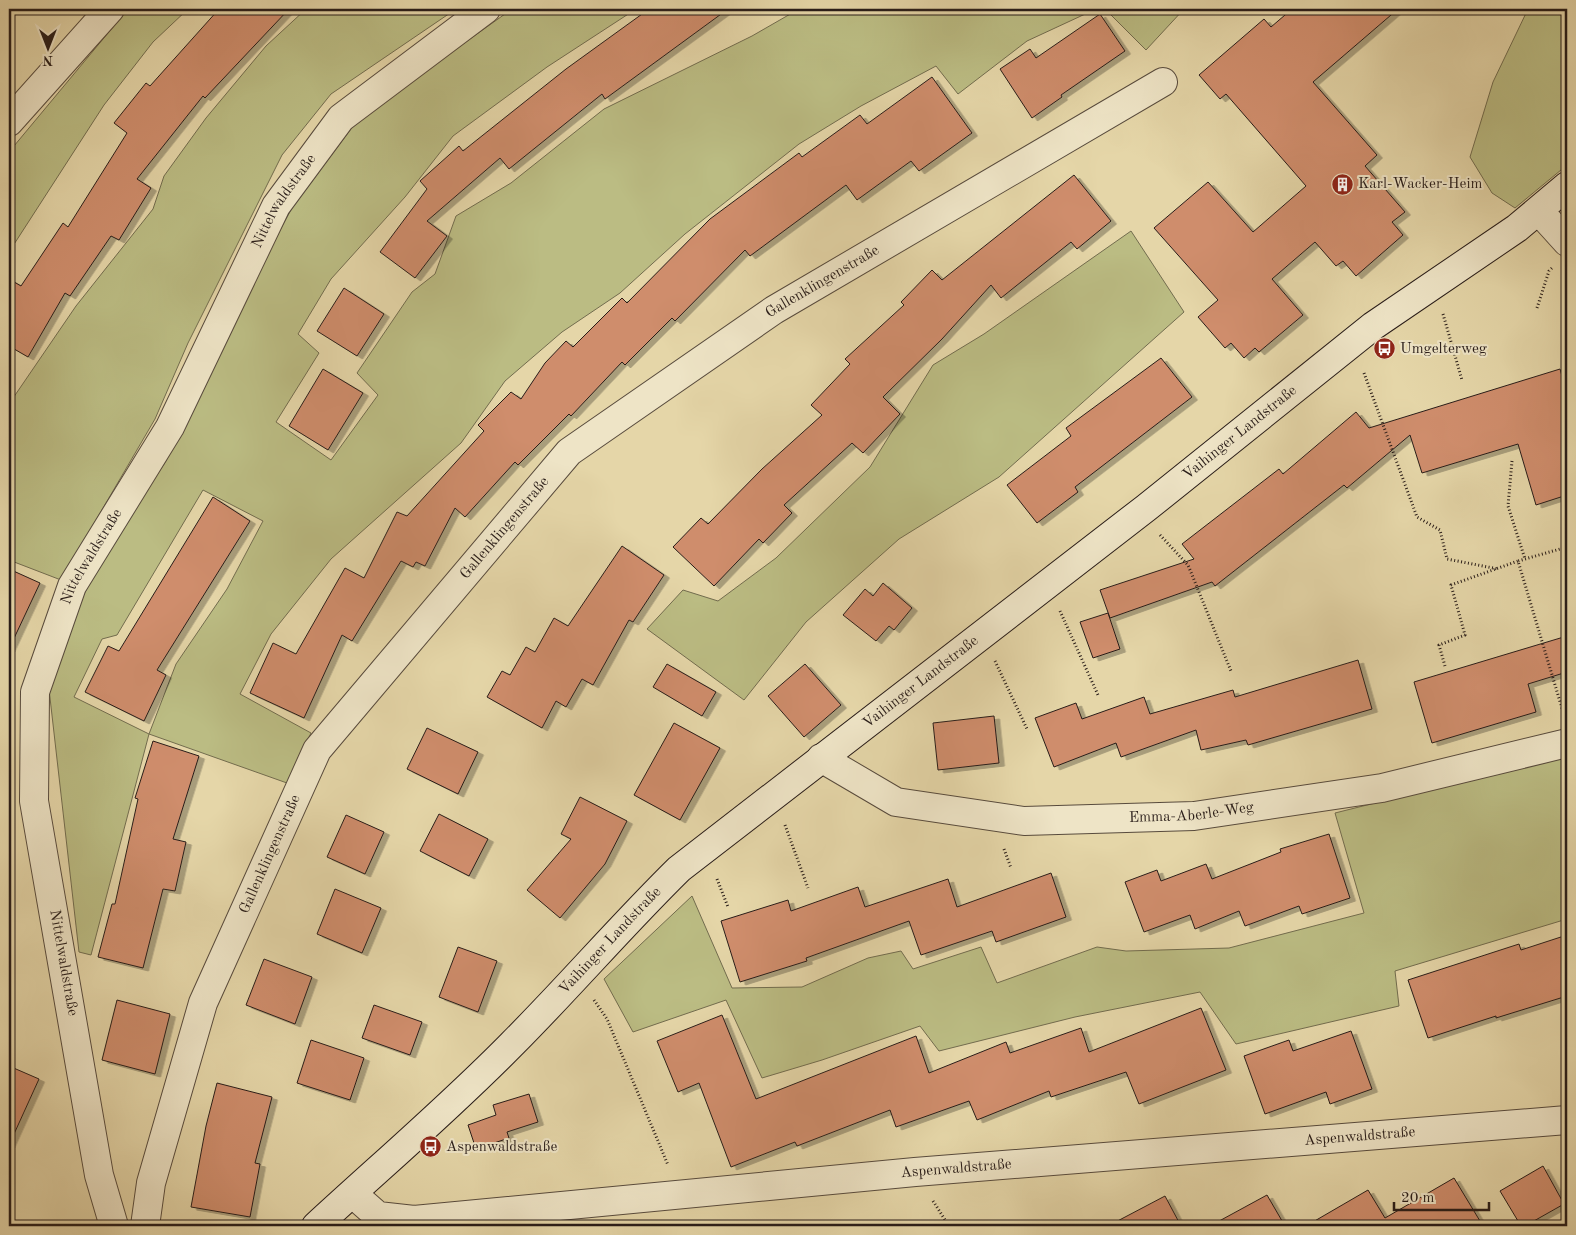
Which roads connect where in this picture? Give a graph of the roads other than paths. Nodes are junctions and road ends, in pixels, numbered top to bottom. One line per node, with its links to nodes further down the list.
1 (110, 9): 4 (street)
2 (486, 9): 13 (street, Nittelwaldstraße)
3 (1163, 82): 12 (street, Gallenklingenstraße)
4 (9, 122)
5 (1567, 186): 6 (street, Vaihinger Landstraße)
6 (1539, 211): 7 (street); 9 (street, Vaihinger Landstraße)
7 (1561, 253)
8 (1566, 731): 9 (street, Emma-Aberle-Weg)
9 (821, 758): 11 (street, Vaihinger Landstraße)
10 (1567, 1120): 11 (street, Aspenwaldstraße)
11 (353, 1194): 14 (street, Vaihinger Landstraße)
12 (140, 1225)
13 (114, 1226)
14 (316, 1226)

